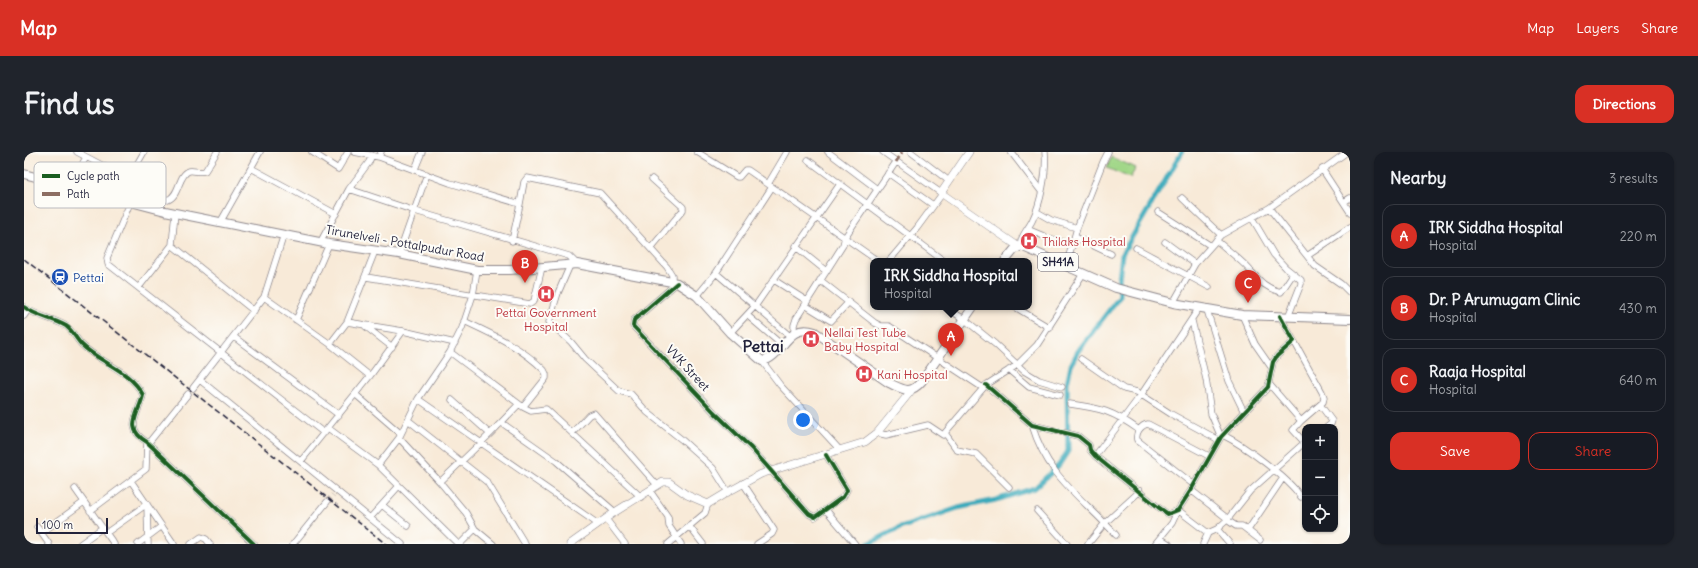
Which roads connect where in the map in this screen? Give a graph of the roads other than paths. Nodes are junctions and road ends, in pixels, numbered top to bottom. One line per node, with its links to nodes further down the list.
1 (76, 152): 21 (street)
2 (144, 152): 25 (street)
3 (216, 152): 44 (street)
4 (260, 152): 27 (street)
5 (312, 152): 6 (street)
6 (348, 152)
7 (354, 152): 20 (street)
8 (422, 152): 28 (street)
9 (697, 152): 37 (street)
10 (787, 152): 37 (street)
11 (828, 152): 39 (street)
12 (883, 152): 26 (street)
13 (911, 152): 35 (street)
14 (969, 152): 35 (street)
15 (1011, 152): 40 (street)
16 (1046, 152): 40 (street)
17 (1108, 152): 62 (street)
18 (1347, 152): 29 (street)
19 (380, 154): 20 (street); 28 (street)
20 (372, 155): 38 (street)
21 (86, 157): 23 (street); 24 (street)
22 (808, 160): 36 (street)
23 (83, 162)
24 (95, 162)
25 (138, 162)
26 (896, 162): 30 (street); 41 (street)
27 (251, 168): 57 (street); 60 (street)
28 (415, 169): 32 (street)
29 (1322, 169): 45 (street); 51 (street)
30 (888, 173): 39 (street); 48 (street)
31 (24, 174): 33 (main road, Tirunelveli - Pottalpudur Road)
32 (427, 174): 46 (street); 52 (street)
33 (34, 177)
34 (652, 179): 78 (street)
35 (949, 181): 41 (street)
36 (840, 184): 47 (street); 58 (street)
37 (770, 185): 58 (street); 94 (street)
38 (349, 189): 52 (street); 57 (street)
39 (877, 189): 47 (street)
40 (1041, 191): 53 (street)
41 (941, 194): 48 (street); 77 (street)
42 (1182, 198): 65 (street)
43 (1350, 198): 45 (street)
44 (166, 199)
45 (1344, 202): 55 (street)
46 (520, 204): 70 (street); 78 (street)
47 (867, 204): 66 (street); 67 (street)
48 (933, 205): 67 (street)
49 (128, 208): 102 (street)
50 (152, 208): 56 (main road, Tirunelveli - Pottalpudur Road)
51 (1269, 208): 59 (street); 83 (street)
52 (415, 211): 70 (street); 81 (street)
53 (1036, 212): 62 (street); 63 (street)
54 (1158, 212): 76 (street)
55 (1350, 212)
56 (175, 213): 60 (main road, Tirunelveli - Pottalpudur Road); 74 (street)
57 (336, 214): 72 (street)
58 (816, 218): 66 (street); 75 (street)
59 (1252, 218): 65 (street); 96 (street)
60 (221, 221): 64 (main road, Tirunelveli - Pottalpudur Road)
61 (1350, 227): 83 (street)
62 (1077, 228): 68 (street)
63 (1028, 229): 73 (street); 77 (street)
64 (284, 234): 72 (main road, Tirunelveli - Pottalpudur Road); 107 (street)
65 (1221, 235): 69 (street)
66 (845, 237): 84 (street); 93 (street)
67 (909, 237): 85 (street); 86 (street)
68 (1075, 237): 73 (street); 82 (street)
69 (1216, 240): 76 (street); 96 (street)
70 (512, 241): 88 (street)
71 (1165, 242): 89 (street)
72 (325, 243): 80 (main road, Tirunelveli - Pottalpudur Road); 124 (street)
73 (1073, 244): 91 (street)
74 (172, 245): 102 (street); 117 (street)
75 (796, 246): 93 (street); 99 (street)
76 (1211, 246): 89 (street)
77 (1020, 247): 87 (main road); 91 (main road, SH41A)
78 (651, 248): 101 (street)
79 (1136, 248): 97 (street)
80 (375, 251): 81 (main road, Tirunelveli - Pottalpudur Road); 98 (street)
81 (398, 254): 92 (main road, Tirunelveli - Pottalpudur Road)
82 (1111, 254)
83 (1307, 256): 104 (street)
84 (874, 258)
85 (892, 258)
86 (940, 258)
87 (1008, 258)
88 (574, 264): 90 (main road, Tirunelveli - Pottalpudur Road); 101 (main road, Tirunelveli - Pottalpudur Road); 204 (street)
89 (1195, 264): 97 (street)
90 (542, 266): 92 (main road, Tirunelveli - Pottalpudur Road); 105 (street)
91 (1066, 266): 95 (main road, SH41A)
92 (477, 270): 105 (street)
93 (826, 271): 100 (street)
94 (716, 273): 106 (street); 111 (street)
95 (1083, 274): 110 (main road, SH41A); 129 (street)
96 (1293, 274): 121 (street)
97 (1188, 275): 103 (street); 110 (street)
98 (366, 277): 105 (street); 127 (street)
99 (774, 280): 108 (street); 111 (street)
100 (820, 280): 108 (street); 109 (street)
101 (675, 282): 106 (main road, Tirunelveli - Pottalpudur Road); 191 (street, VVK Street)
102 (139, 287): 140 (street)
103 (1209, 287)
104 (1350, 294)
105 (473, 295): 125 (street)
106 (697, 296): 131 (main road, Tirunelveli - Pottalpudur Road)
107 (264, 297): 117 (street); 124 (street)
108 (806, 303): 109 (street); 132 (street)
109 (848, 303): 141 (street)
110 (1173, 303): 113 (main road, SH41A)
111 (756, 305): 120 (street); 132 (street)
112 (26, 309): 119 (street); 181 (street)
113 (1203, 309): 118 (main road, SH41A); 126 (street); 163 (street)
114 (949, 310): 122 (street)
115 (971, 310): 122 (main road)
116 (1020, 310): 129 (street)
117 (254, 311): 133 (street)
118 (1242, 315): 121 (main road, SH41A); 145 (street)
119 (24, 316)
120 (748, 316): 131 (street); 137 (street)
121 (1284, 316): 123 (main road, SH41A); 134 (street)
122 (964, 319): 141 (main road); 144 (street)
123 (1350, 319)
124 (296, 320): 136 (street)
125 (464, 321): 135 (street); 161 (street)
126 (1192, 321): 157 (street); 179 (street)
127 (347, 322): 128 (street); 136 (street)
128 (364, 325): 130 (street); 138 (street)
129 (1050, 328): 144 (street)
130 (402, 331): 135 (street); 138 (street)
131 (730, 333): 143 (main road, Tirunelveli - Pottalpudur Road)
132 (792, 336): 137 (main road); 153 (main road)
133 (234, 337): 140 (street); 164 (street)
134 (1294, 341): 145 (street); 162 (street)
135 (455, 343): 139 (street)
136 (330, 344): 147 (street)
137 (782, 345): 143 (main road)
138 (392, 347): 147 (street)
139 (450, 352): 158 (street); 161 (street)
140 (220, 353): 148 (street); 174 (street)
141 (938, 358): 150 (street); 153 (main road)
142 (1081, 359): 157 (street)
143 (762, 361): 184 (street)
144 (1017, 365): 146 (street); 151 (street)
145 (1271, 367): 149 (street)
146 (1009, 370): 150 (street); 156 (street)
147 (370, 376): 155 (street)
148 (200, 380): 152 (street); 188 (street)
149 (1270, 385): 163 (street); 167 (street)
150 (985, 387): 169 (street); 177 (street)
151 (1062, 387)
152 (193, 388)
153 (911, 390): 175 (street)
154 (188, 394): 181 (street)
155 (355, 394): 164 (street); 178 (street)
156 (1060, 395)
157 (1142, 395): 165 (street); 179 (street)
158 (418, 398): 166 (street); 182 (street)
159 (452, 400): 176 (street)
160 (1070, 404): 165 (street)
161 (521, 406): 168 (street); 173 (street)
162 (1320, 406): 167 (street); 170 (street)
163 (1244, 412): 179 (street)
164 (338, 415): 171 (street)
165 (1124, 419): 172 (street); 186 (street)
166 (408, 420): 178 (street); 189 (street)
167 (1301, 421): 180 (street)
168 (502, 423): 176 (street); 216 (street)
169 (1032, 424): 186 (street); 220 (street)
170 (1331, 424)
171 (328, 428): 174 (street); 190 (street)
172 (1138, 430): 187 (street); 200 (street)
173 (573, 432): 197 (street); 205 (street)
174 (324, 433): 188 (street)
175 (877, 433): 177 (street); 184 (street)
176 (490, 434): 182 (street)
177 (945, 434): 199 (street)
178 (400, 435): 190 (street); 195 (street)
179 (1221, 438): 187 (street); 192 (street)
180 (1302, 439)
181 (147, 442): 194 (street); 247 (street)
182 (482, 443): 189 (street); 221 (street)
183 (1302, 445): 192 (street)
184 (839, 449): 185 (street)
185 (826, 455): 191 (street); 212 (street)
186 (1095, 456): 203 (street)
187 (1210, 456): 200 (street)
188 (301, 461): 217 (street)
189 (462, 461): 195 (street); 252 (street)
190 (378, 465): 198 (street)
191 (772, 470): 196 (street); 212 (street)
192 (1273, 470): 193 (street); 219 (street)
193 (1283, 478): 206 (street); 229 (street)
194 (131, 481): 209 (street); 214 (street)
195 (440, 482): 227 (street)
196 (742, 483): 204 (street); 257 (street)
197 (657, 486): 202 (street); 210 (street)
198 (398, 487): 211 (street); 250 (street)
199 (1009, 487)
200 (1192, 487): 213 (street); 219 (street)
201 (75, 490): 207 (street)
202 (650, 491): 205 (street); 234 (street)
203 (1140, 491): 213 (street); 220 (street)
204 (728, 492): 210 (street)
205 (641, 497): 216 (street)
206 (1301, 497)
207 (84, 502): 214 (street); 230 (street)
208 (328, 502): 248 (street)
209 (147, 504): 222 (street); 228 (street); 233 (street)
210 (708, 504): 224 (street)
211 (382, 505): 217 (street); 223 (street)
212 (826, 510): 237 (street)
213 (1178, 510): 231 (street); 235 (street)
214 (90, 511): 228 (street)
215 (1037, 511): 258 (street)
216 (615, 512): 218 (street)
217 (370, 518): 249 (street)
218 (606, 519): 221 (street); 238 (street)
219 (1227, 519): 226 (street); 229 (street)
220 (1105, 523): 232 (street); 259 (street)
221 (598, 524): 253 (street)
222 (162, 526): 233 (street); 244 (street)
223 (408, 526)
224 (689, 526): 234 (street); 256 (street)
225 (36, 527): 230 (street)
226 (1217, 528): 231 (street); 263 (street)
227 (475, 529): 250 (street); 251 (street)
228 (104, 530): 240 (street); 241 (street)
229 (1248, 530): 236 (street)
230 (41, 533): 239 (street)
231 (1208, 533): 262 (street)
232 (1116, 535)
233 (148, 537): 242 (street); 243 (street)
234 (675, 538): 254 (street); 255 (street)
235 (1160, 538): 260 (street); 261 (street)
236 (1260, 540)
237 (853, 542)
238 (623, 543)
239 (49, 544)
240 (80, 544)
241 (114, 544)
242 (138, 544)
243 (148, 544)
244 (174, 544)
245 (192, 544): 246 (street)
246 (210, 544)
247 (254, 544)
248 (292, 544)
249 (402, 544)
250 (459, 544)
251 (493, 544)
252 (525, 544)
253 (570, 544)
254 (668, 544)
255 (681, 544)
256 (703, 544)
257 (757, 544)
258 (1067, 544)
259 (1088, 544)
260 (1156, 544)
261 (1169, 544)
262 (1203, 544)
263 (1230, 544)

